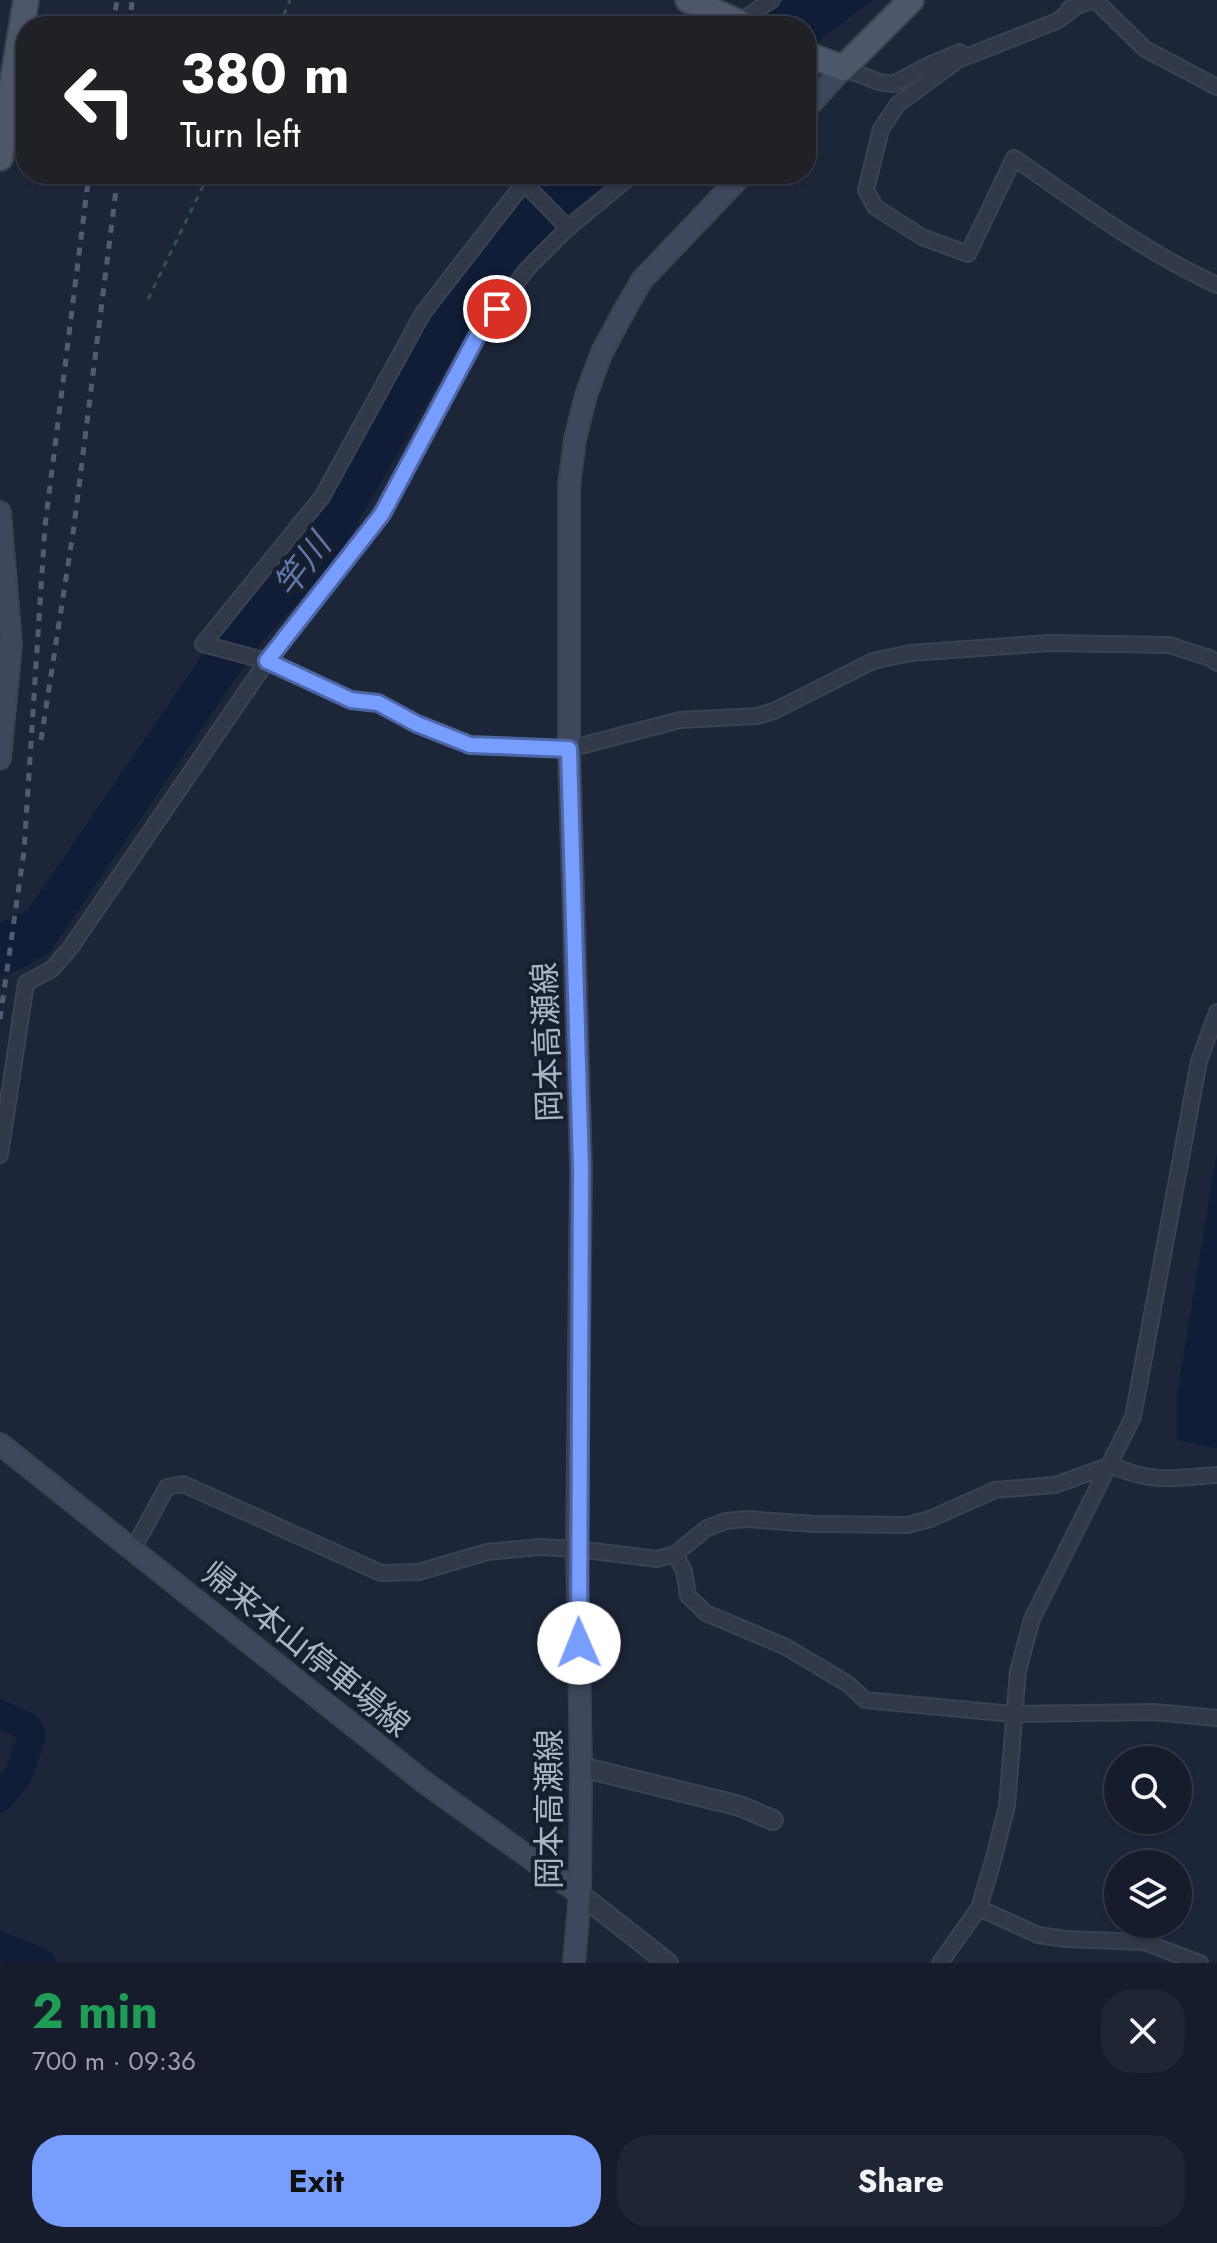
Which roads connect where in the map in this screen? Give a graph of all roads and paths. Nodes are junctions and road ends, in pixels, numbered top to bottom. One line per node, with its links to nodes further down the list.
1 (688, 0): 6 (main road)
2 (772, 0): 7 (street)
3 (911, 0): 10 (main road)
4 (1094, 0): 5 (street); 11 (street)
5 (1077, 6): 10 (street); 20 (street)
6 (721, 16)
7 (752, 16)
8 (816, 59): 10 (main road)
9 (16, 60): 13 (main road)
10 (843, 68): 12 (main road)
11 (1217, 87)
12 (816, 98)
13 (0, 155)
14 (204, 184): 21 (path)
15 (526, 184): 23 (street)
16 (531, 184): 19 (street)
17 (620, 184): 19 (street)
18 (733, 184): 25 (main road, 岡本高瀬線)
19 (566, 226): 23 (street)
20 (1217, 285)
21 (148, 299)
22 (0, 512): 26 (main road)
23 (262, 660): 25 (street); 28 (street)
24 (1217, 663): 25 (street)
25 (569, 749): 33 (main road, 岡本高瀬線)
26 (0, 759)
27 (1217, 1012): 30 (street)
28 (0, 1155)
29 (0, 1444): 32 (main road, 帰来本山停車場線)
30 (1111, 1465): 31 (street); 34 (street); 35 (street)
31 (1217, 1475)
32 (133, 1549): 33 (street); 39 (main road, 帰来本山停車場線)
33 (577, 1549): 34 (street); 37 (main road, 岡本高瀬線)
34 (675, 1554): 35 (street)
35 (1013, 1714): 36 (street); 40 (street)
36 (1217, 1718)
37 (581, 1767): 38 (street); 39 (main road, 岡本高瀬線)
38 (773, 1820)
39 (580, 1894): 41 (main road, 岡本高瀬線); 42 (street)
40 (979, 1908): 43 (street); 44 (street)
41 (574, 1963)
42 (668, 1963)
43 (940, 1963)
44 (1200, 1963)

